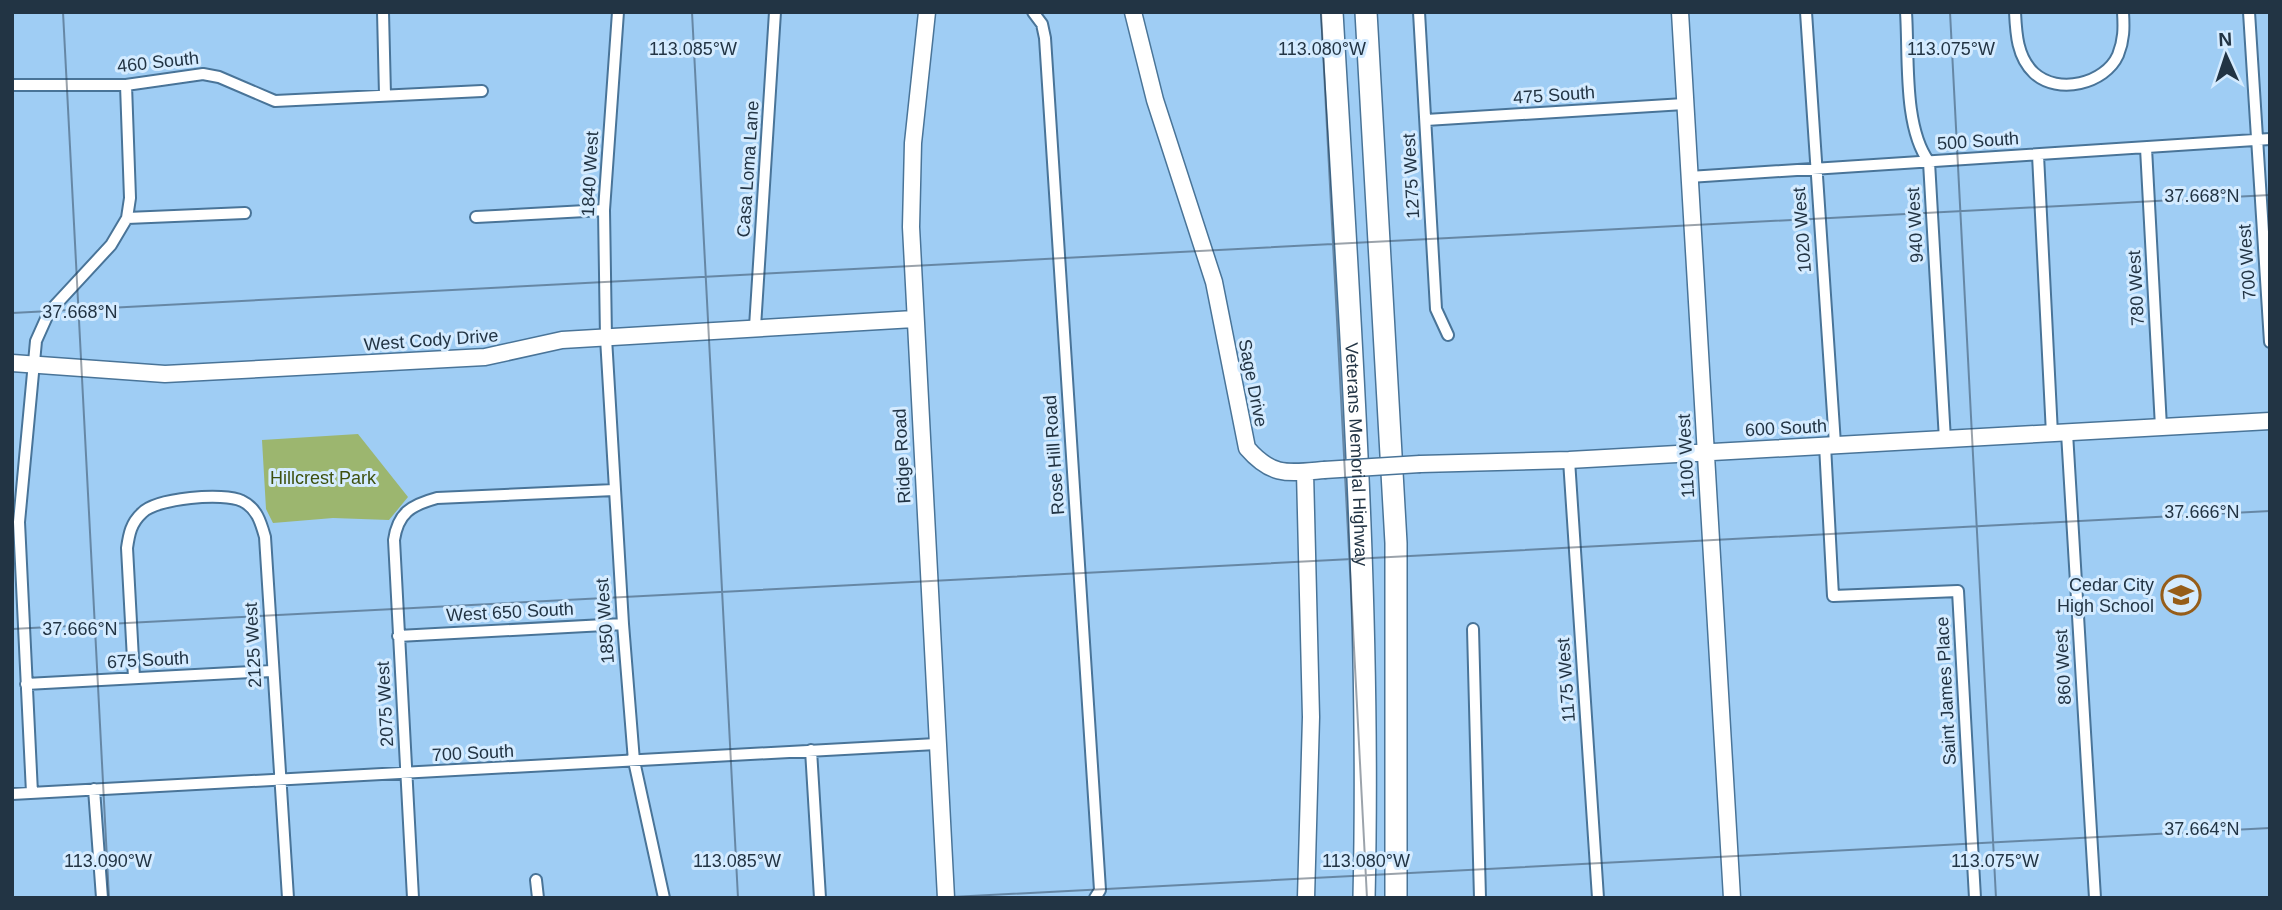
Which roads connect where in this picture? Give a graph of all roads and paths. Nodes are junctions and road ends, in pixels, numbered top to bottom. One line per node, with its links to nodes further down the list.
1 (383, 12): 19 (street)
2 (618, 12): 29 (street, 1840 West)
3 (775, 12): 34 (street, Casa Loma Lane)
4 (927, 12): 33 (street, Ridge Road)
5 (1033, 12): 71 (street, Rose Hill Road)
6 (1133, 12): 47 (street, Sage Drive)
7 (1332, 12): 73 (highway, Veterans Memorial Highway)
8 (1366, 12): 74 (highway, Veterans Memorial Highway)
9 (1419, 12): 21 (street, 1275 West)
10 (1680, 12): 20 (street, 1100 West)
11 (1806, 12): 27 (street, 1020 West)
12 (1906, 12): 26 (street, 940 West)
13 (2015, 12): 14 (street)
14 (2123, 12)
15 (2249, 12): 22 (street, 700 West)
16 (12, 85): 17 (street, 460 South)
17 (126, 85): 19 (street, 460 South); 32 (street)
18 (482, 91): 19 (street, 460 South)
19 (385, 95)
20 (1684, 104): 21 (street, 475 South); 28 (street, 1100 West)
21 (1426, 120): 35 (street, 1275 West)
22 (2257, 139): 23 (street, 500 South); 24 (street, 500 South); 37 (street, 700 West)
23 (2270, 139)
24 (2146, 148): 25 (street, 500 South); 41 (street, 780 West)
25 (2038, 155): 26 (street, 500 South); 42 (street, 860 West)
26 (1929, 162): 27 (street, 500 South); 43 (street, 940 West)
27 (1815, 169): 28 (street, 500 South); 44 (street, 1020 West)
28 (1689, 177): 45 (street, 1100 West)
29 (604, 210): 31 (street); 36 (street, 1840 West)
30 (246, 213): 32 (street)
31 (476, 217)
32 (127, 218): 39 (street)
33 (914, 319): 34 (street, West Cody Drive); 55 (street, Ridge Road)
34 (755, 327): 36 (street, West Cody Drive)
35 (1448, 335)
36 (606, 338): 39 (street, West Cody Drive); 48 (street, 1850 West)
37 (2270, 342)
38 (12, 363): 39 (street, West Cody Drive)
39 (33, 363): 54 (street)
40 (2270, 421): 41 (street, 600 South)
41 (2161, 428): 42 (street, 600 South)
42 (2060, 434): 43 (street, 600 South); 79 (street, 860 West)
43 (1945, 440): 44 (street, 600 South)
44 (1830, 445): 45 (street, 600 South); 78 (street, Saint James Place)
45 (1705, 451): 46 (street, 600 South); 77 (street, 1100 West)
46 (1569, 460): 47 (street, 600 South, bridge); 76 (street, 1175 West)
47 (1305, 472): 72 (street)
48 (614, 489): 49 (street, 1850 West); 51 (street, 2075 West)
49 (622, 624): 51 (street, West 650 South); 57 (street, 1850 West)
50 (1473, 629): 75 (street)
51 (398, 636): 58 (street, 2075 West)
52 (271, 671): 53 (street, 675 South); 53 (street, 2125 West); 59 (street, 2125 West)
53 (134, 678): 54 (street, 675 South)
54 (26, 684): 61 (street)
55 (936, 744): 56 (street, 700 South); 70 (street, Ridge Road)
56 (811, 750): 57 (street, 700 South); 69 (street)
57 (634, 761): 58 (street, 700 South); 68 (street, 1850 West)
58 (407, 774): 59 (street, 700 South); 66 (street, 2075 West)
59 (282, 780): 60 (street, 700 South); 65 (street, 2125 West)
60 (94, 789): 61 (street, 700 South); 64 (street)
61 (32, 793): 62 (street, 700 South)
62 (12, 794)
63 (536, 880): 67 (street)
64 (102, 898)
65 (288, 898)
66 (413, 898)
67 (538, 898)
68 (664, 898)
69 (820, 898)
70 (946, 898)
71 (1095, 898)
72 (1306, 898)
73 (1364, 898)
74 (1396, 898)
75 (1480, 898)
76 (1598, 898)
77 (1732, 898)
78 (1975, 898)
79 (2095, 898)

